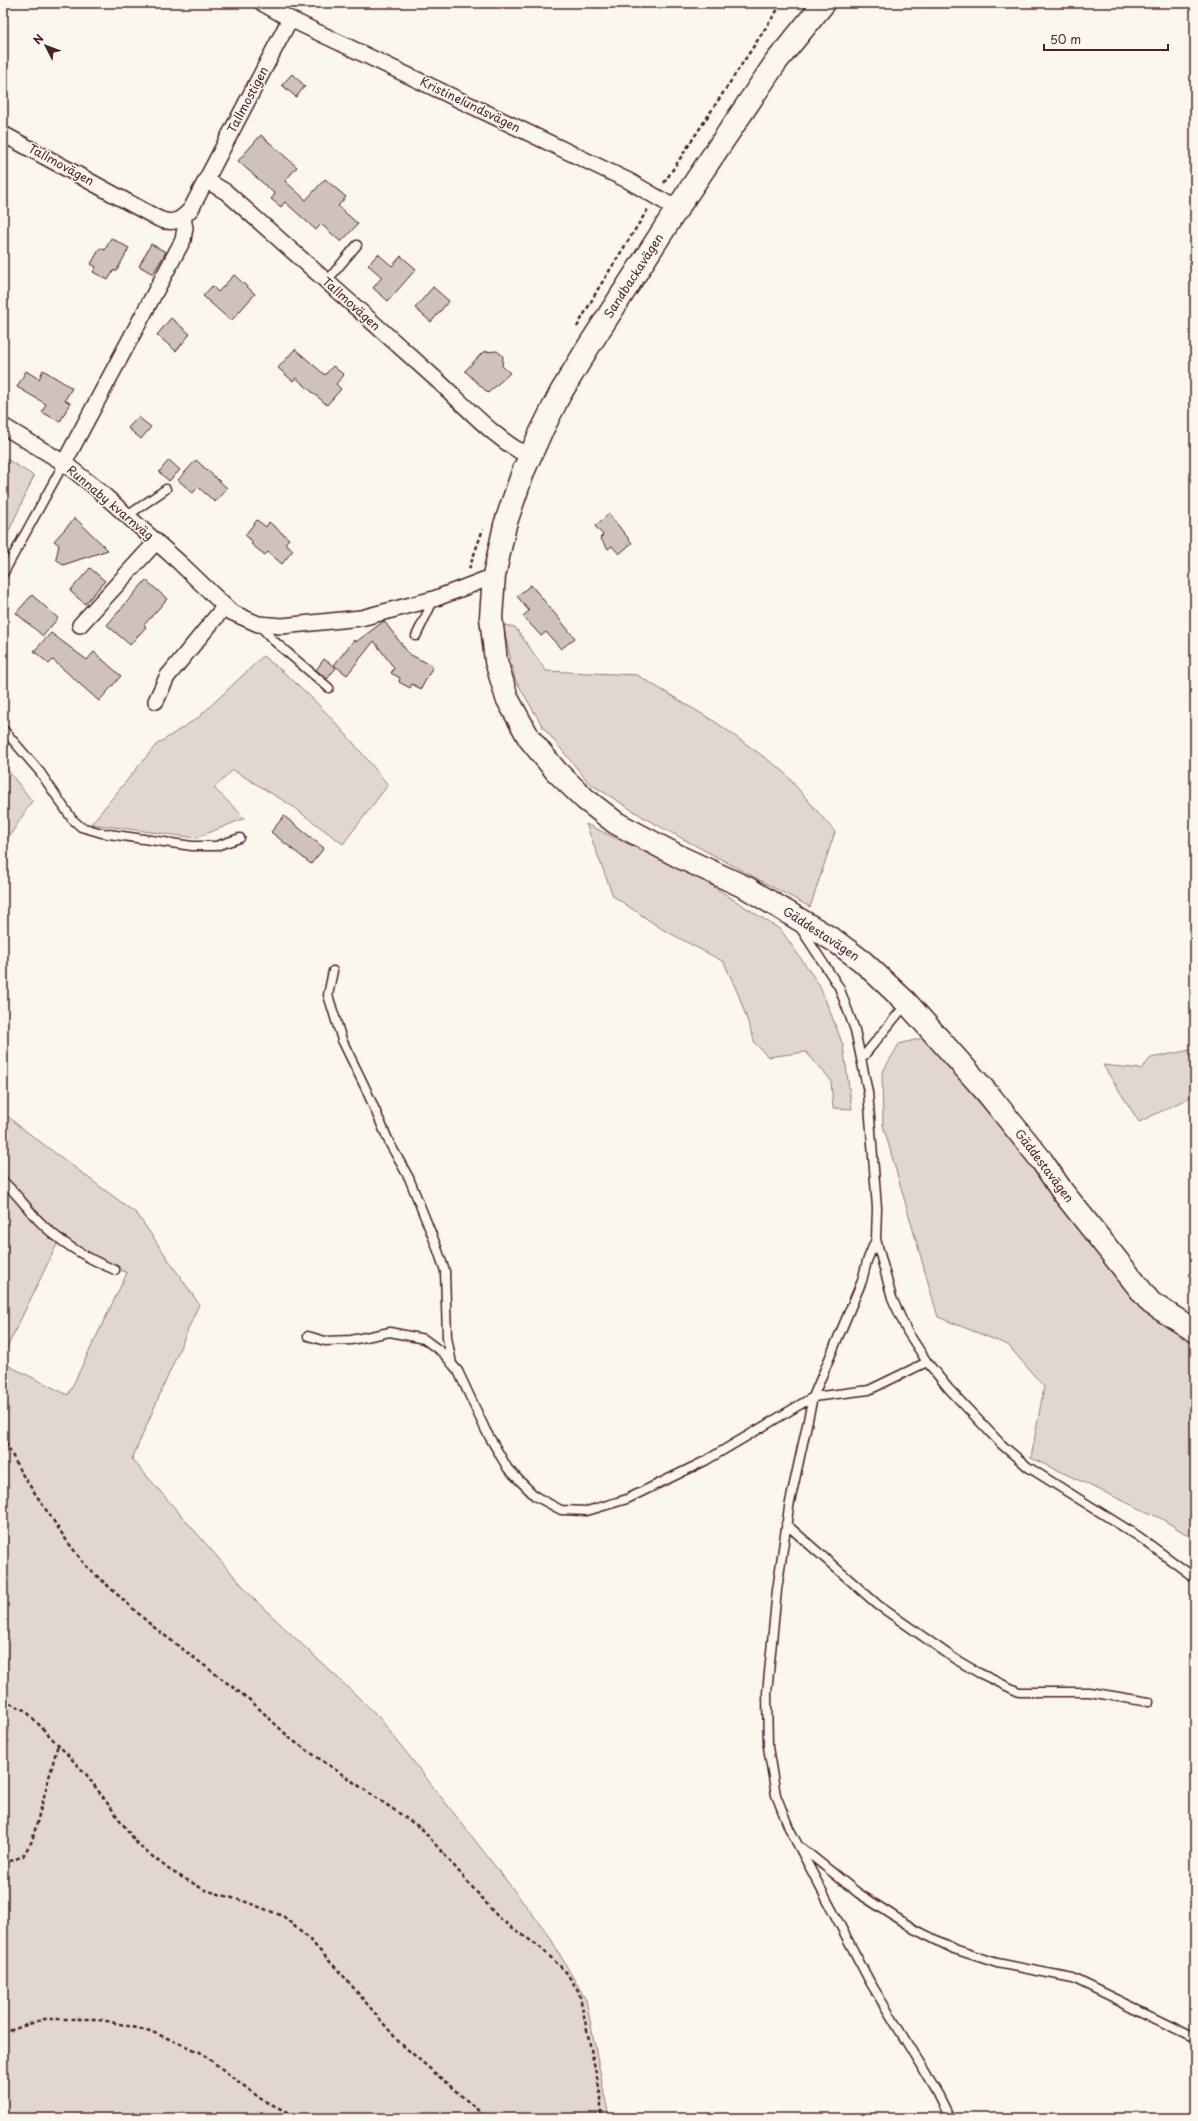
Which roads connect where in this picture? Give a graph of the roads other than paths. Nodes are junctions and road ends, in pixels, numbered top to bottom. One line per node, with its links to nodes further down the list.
1 (262, 3): 3 (street, Kristinelundsvägen)
2 (824, 3): 6 (street, Sandbackavägen)
3 (290, 19): 5 (street, Tallmostigen); 6 (street, Kristinelundsvägen)
4 (3, 134): 7 (street, Tallmovägen)
5 (206, 180): 7 (street); 9 (street, Tallmovägen)
6 (677, 209): 11 (street, Sandbackavägen)
7 (183, 218): 12 (street)
8 (357, 245): 9 (lane)
9 (326, 282): 11 (street, Tallmovägen)
10 (3, 426): 12 (street, Runnaby kvarnväg)
11 (530, 457): 17 (street, Sandbackavägen)
12 (64, 463): 14 (street, Runnaby kvarnväg); 16 (lane)
13 (166, 489): 14 (lane)
14 (128, 516): 15 (street, Runnaby kvarnväg)
15 (156, 542): 19 (street, Runnaby kvarnväg); 21 (street, Runnaby kvarnväg)
16 (3, 574)
17 (494, 576): 18 (street, Runnaby kvarnväg); 27 (street, Gäddestavägen)
18 (434, 599): 20 (street, Runnaby kvarnväg); 22 (lane)
19 (224, 606): 20 (street, Runnaby kvarnväg); 24 (street)
20 (258, 624): 23 (lane)
21 (80, 625)
22 (416, 636)
23 (329, 688)
24 (156, 701)
25 (3, 729): 26 (lane)
26 (240, 838)
27 (785, 911): 29 (street, Gäddestavägen); 30 (lane)
28 (332, 971): 37 (lane)
29 (907, 1003): 30 (lane); 34 (street, Gäddestavägen)
30 (862, 1058): 32 (lane)
31 (3, 1181): 33 (lane)
32 (876, 1239): 36 (lane); 38 (lane)
33 (115, 1270)
34 (1195, 1331)
35 (308, 1336): 37 (lane)
36 (927, 1362): 38 (lane); 40 (lane)
37 (453, 1365): 38 (lane)
38 (813, 1397): 39 (lane)
39 (786, 1524): 41 (lane); 42 (lane)
40 (1195, 1578)
41 (1149, 1702)
42 (798, 1845): 43 (lane); 44 (lane)
43 (1195, 2036)
44 (950, 2118)

